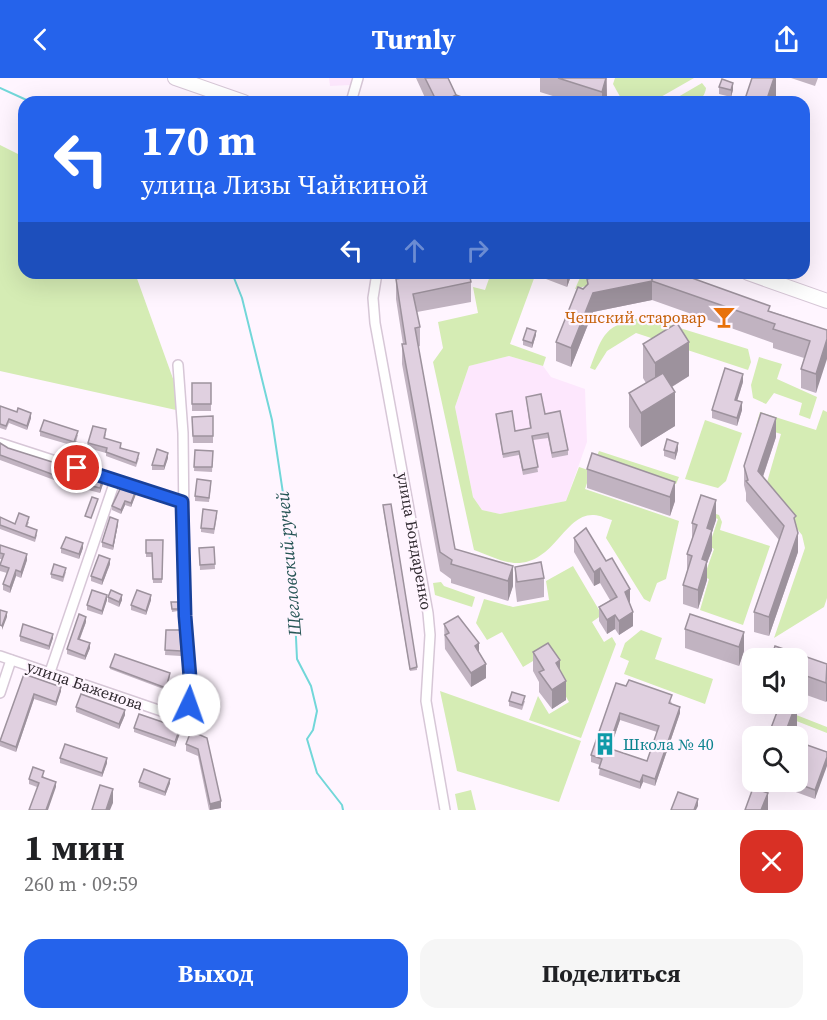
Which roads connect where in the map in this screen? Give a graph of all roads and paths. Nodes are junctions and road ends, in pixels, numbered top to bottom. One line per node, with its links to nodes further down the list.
1 (175, 78): 3 (street)
2 (358, 78): 4 (street)
3 (227, 96)
4 (353, 96)
5 (376, 279): 16 (street, улица Бондаренко)
6 (765, 279): 7 (street)
7 (827, 301)
8 (178, 364): 11 (street)
9 (0, 443): 10 (street)
10 (115, 481): 11 (street); 14 (street)
11 (182, 502): 14 (street, улица Баженова)
12 (0, 656): 13 (street, улица Баженова)
13 (11, 660): 14 (street, улица Баженова); 15 (street)
14 (50, 672)
15 (0, 693)
16 (445, 810)

